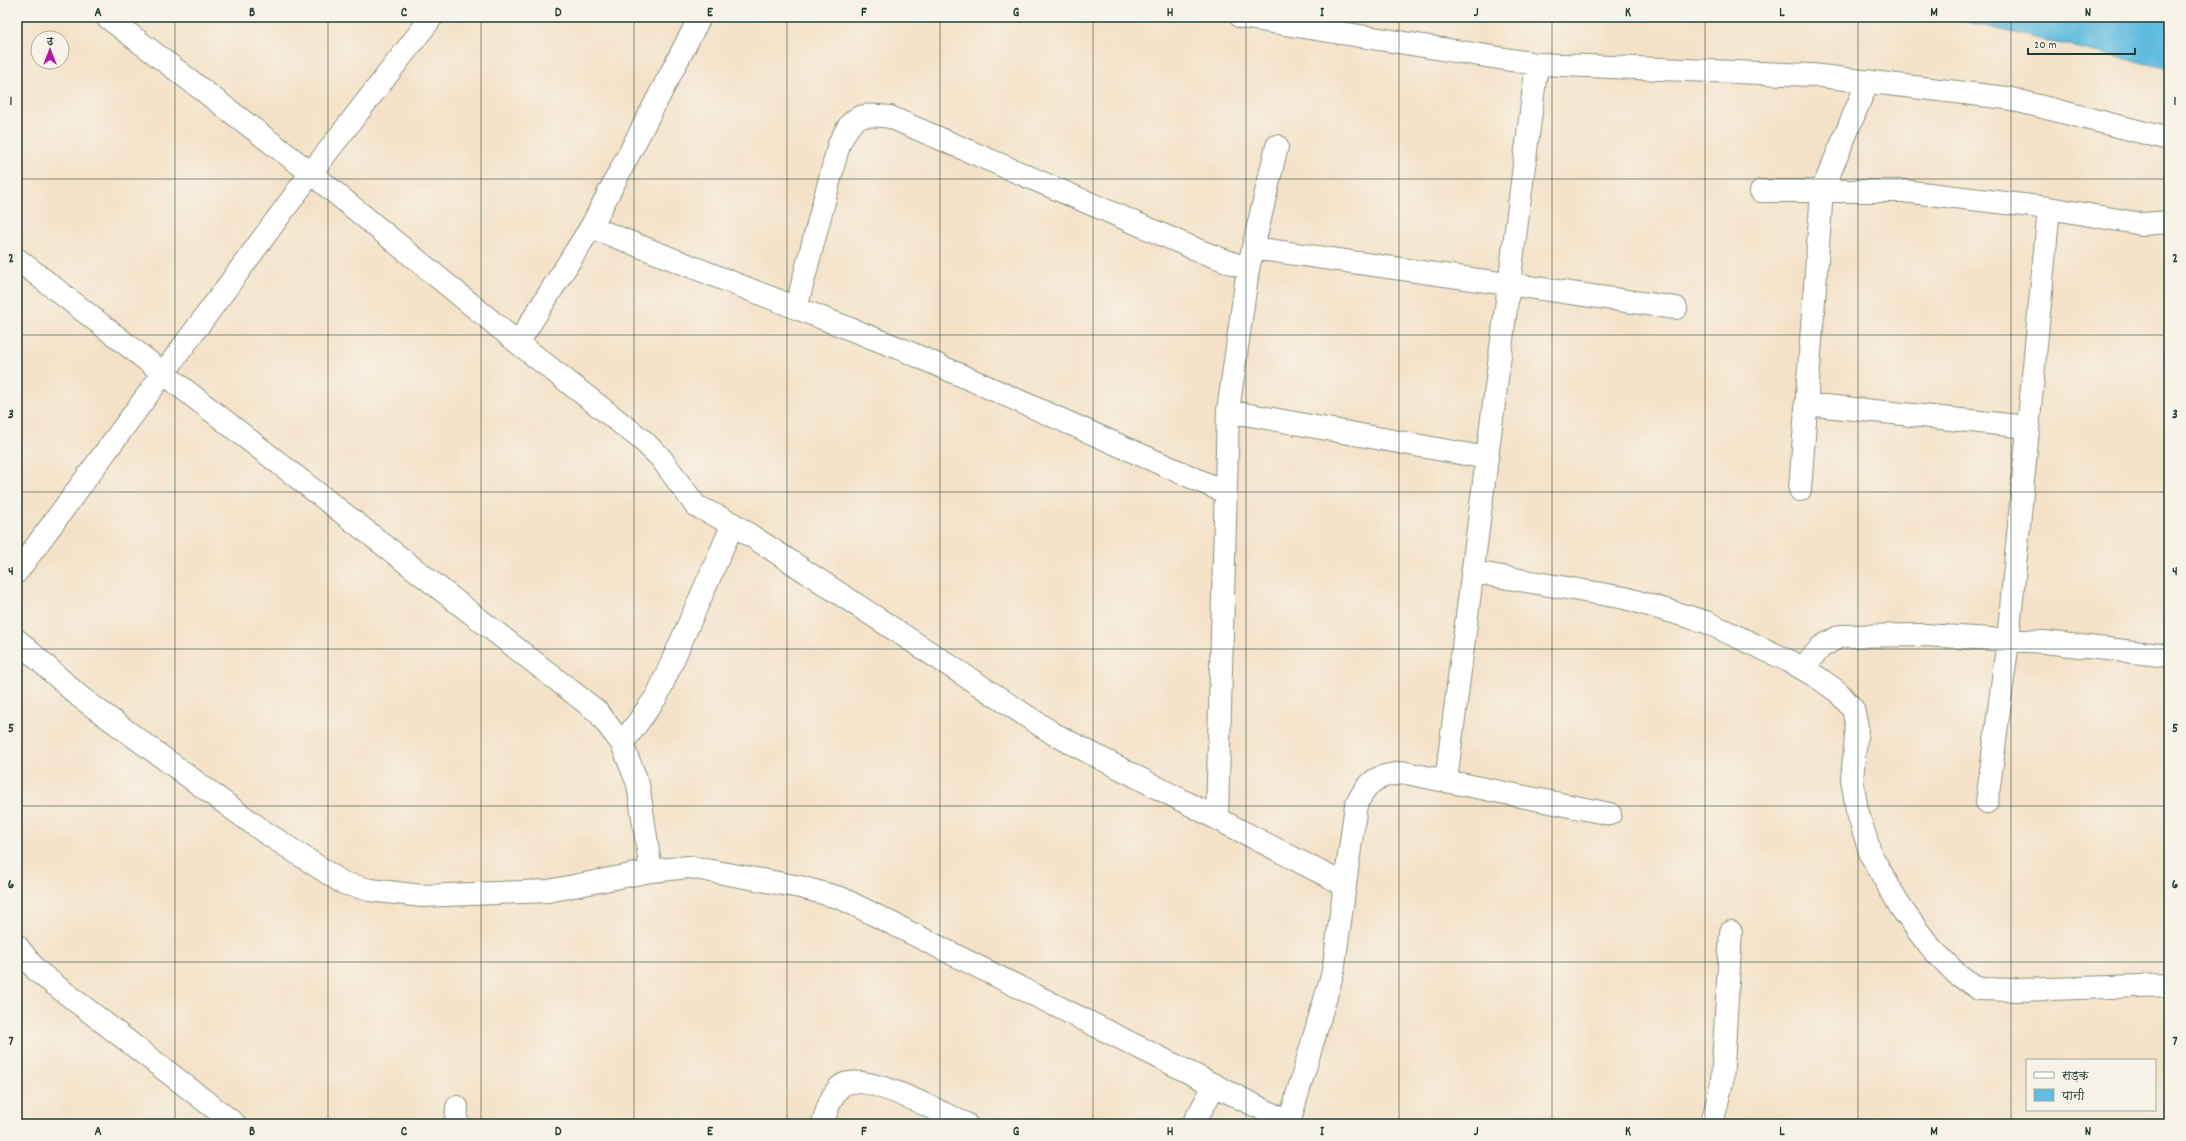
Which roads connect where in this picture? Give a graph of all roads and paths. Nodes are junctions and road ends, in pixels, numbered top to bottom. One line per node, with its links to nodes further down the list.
1 (107, 17): 9 (street)
2 (432, 17): 9 (street)
3 (700, 17): 14 (street)
4 (1241, 17): 5 (street)
5 (1537, 64): 6 (street); 17 (street)
6 (1868, 81): 7 (street); 11 (street)
7 (2169, 140)
8 (1277, 146): 16 (street)
9 (311, 173): 20 (street); 21 (street)
10 (1761, 191): 11 (street)
11 (1822, 191): 12 (street); 22 (street)
12 (2049, 208): 13 (street); 24 (street)
13 (2169, 222)
14 (590, 226): 18 (street); 20 (street)
15 (17, 259): 21 (street)
16 (1250, 259): 17 (street); 18 (street); 23 (street)
17 (1509, 286): 19 (street); 25 (street)
18 (796, 308): 27 (street)
19 (1676, 308)
20 (518, 343): 28 (street)
21 (163, 374): 29 (street); 35 (street)
22 (1806, 404): 24 (street); 26 (street)
23 (1228, 411): 25 (street); 27 (street)
24 (2028, 427): 32 (street)
25 (1487, 458): 30 (street)
26 (1800, 490)
27 (1225, 492): 39 (street)
28 (733, 524): 35 (street); 39 (street)
29 (17, 572)
30 (1472, 572): 34 (street); 36 (street)
31 (17, 640): 40 (street)
32 (2008, 640): 33 (street); 34 (street); 37 (street)
33 (2169, 656)
34 (1802, 668): 44 (street)
35 (622, 744): 40 (street)
36 (1446, 781): 38 (street); 41 (street)
37 (1987, 802)
38 (1610, 814)
39 (1217, 818): 41 (street)
40 (651, 871): 45 (street)
41 (1345, 885): 46 (street)
42 (1731, 932): 51 (street)
43 (17, 946): 47 (street)
44 (2169, 985)
45 (1215, 1085): 46 (street); 50 (street)
46 (1290, 1123)
47 (235, 1124)
48 (823, 1124): 49 (street)
49 (966, 1124)
50 (1192, 1124)
51 (1712, 1124)

